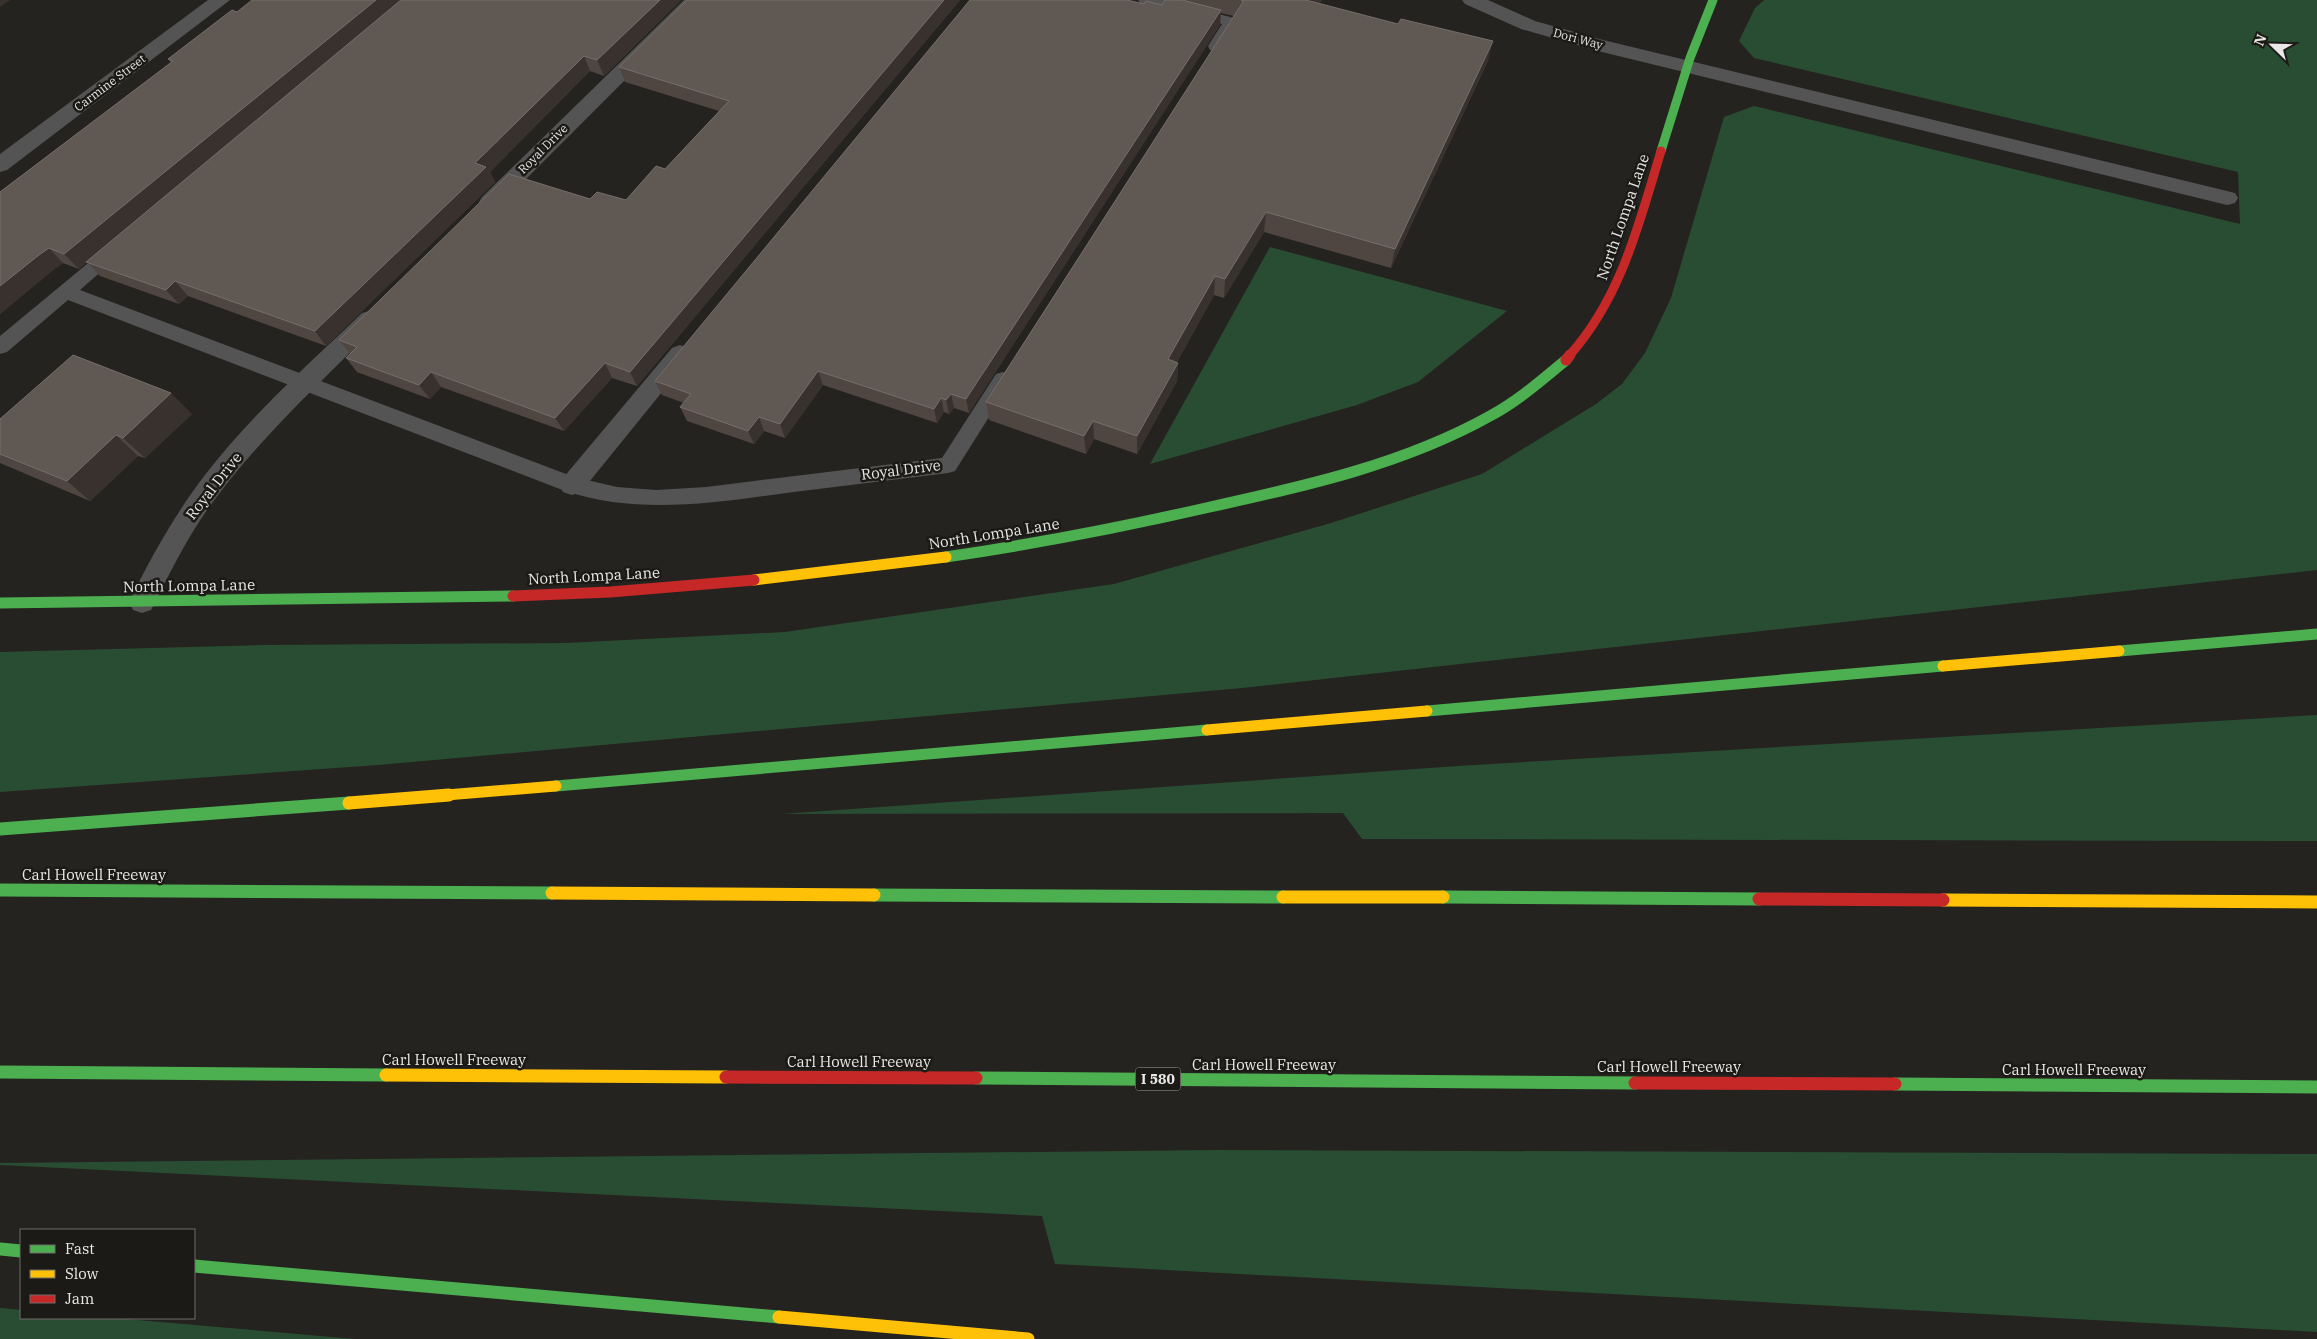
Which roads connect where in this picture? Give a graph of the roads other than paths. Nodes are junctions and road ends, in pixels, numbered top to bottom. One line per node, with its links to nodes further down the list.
1 (220, 0): 8 (street, Carmine Street)
2 (695, 0): 10 (street, Royal Drive)
3 (1146, 0): 6 (lane)
4 (1472, 0): 7 (street, Dori Way)
5 (1713, 0): 7 (main road, North Lompa Lane)
6 (1206, 63)
7 (1687, 67): 9 (street, Dori Way); 19 (main road, North Lompa Lane)
8 (1, 164)
9 (2227, 198)
10 (474, 217)
11 (127, 241): 12 (lane)
12 (66, 291): 15 (lane); 17 (lane, Royal Drive)
13 (382, 307): 17 (street, Royal Drive)
14 (693, 339): 18 (street)
15 (0, 347)
16 (1011, 366): 18 (lane, Royal Drive)
17 (305, 383): 18 (lane, Royal Drive); 19 (street, Royal Drive)
18 (572, 485)
19 (142, 602): 20 (main road, North Lompa Lane)
20 (0, 603)
21 (2316, 634): 22 (main road)
22 (0, 829)
23 (0, 890): 24 (main road, Carl Howell Freeway)
24 (2317, 902)
25 (0, 1072): 26 (main road, Carl Howell Freeway / I 580)
26 (2317, 1086)
27 (0, 1249): 28 (main road)
28 (20, 1251)
29 (195, 1266): 30 (main road)
30 (1028, 1339)

